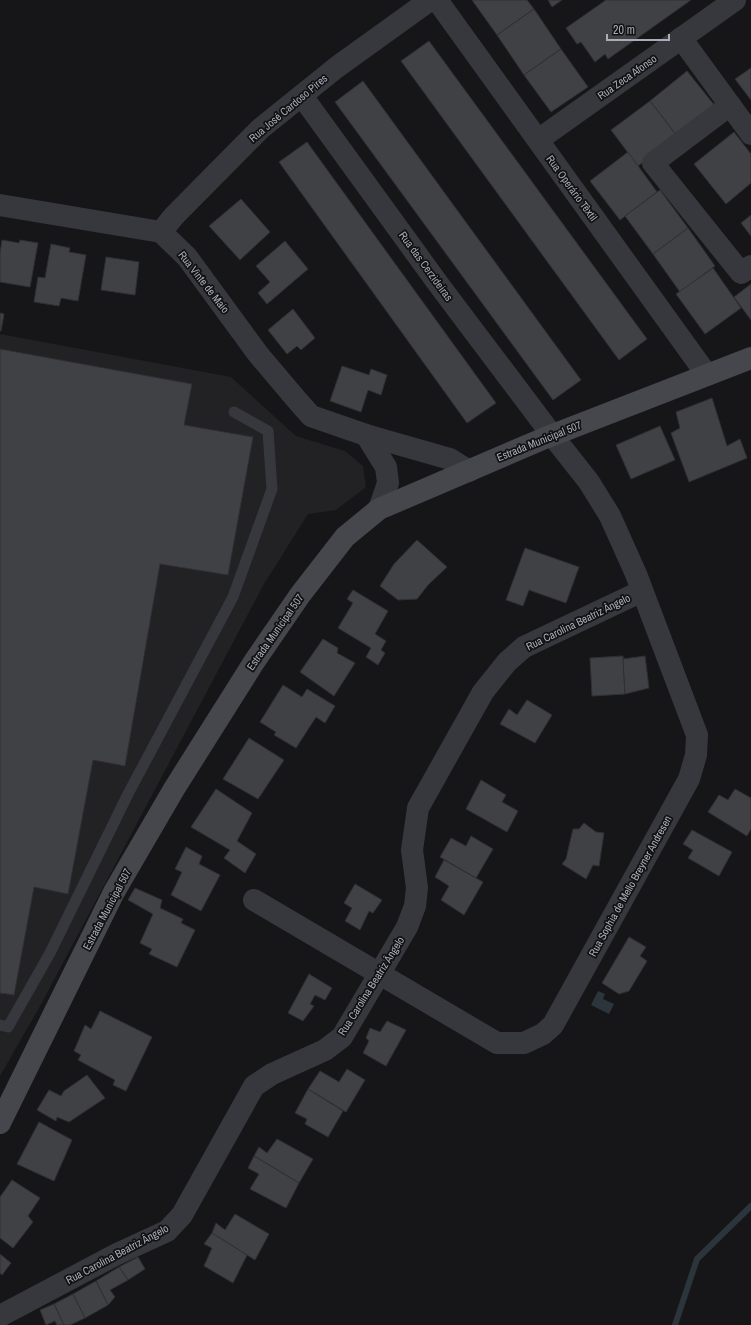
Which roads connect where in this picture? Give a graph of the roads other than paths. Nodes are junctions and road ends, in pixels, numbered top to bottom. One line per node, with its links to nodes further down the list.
1 (430, 0): 5 (street, Rua José Cardoso Pires)
2 (437, 0): 8 (street, Rua Operário Têxtil)
3 (735, 0): 4 (street, Rua Zeca Afonso)
4 (681, 38): 6 (street); 8 (street, Rua Zeca Afonso)
5 (302, 96): 10 (street, Rua José Cardoso Pires); 16 (street, Rua das Cerzideiras)
6 (730, 105): 7 (street); 11 (street)
7 (751, 134)
8 (538, 140): 13 (street, Rua Operário Têxtil)
9 (0, 205): 10 (street)
10 (161, 232): 15 (street, Rua Vinte de Maio)
11 (751, 266)
12 (751, 358): 13 (street, Estrada Municipal 507)
13 (707, 375): 16 (street, Estrada Municipal 507)
14 (234, 412): 22 (lane)
15 (366, 435): 17 (street, Rua Vinte de Maio); 18 (street)
16 (552, 435): 17 (street, Estrada Municipal 507); 19 (street, Rua Sophia de Mello Breyner Andresen)
17 (468, 470): 18 (street, Estrada Municipal 507)
18 (380, 509): 23 (street, Estrada Municipal 507)
19 (642, 590): 21 (street, Rua Carolina Beatriz Ângelo); 21 (street, Rua Sophia de Mello Breyner Andresen)
20 (254, 900): 21 (street, Rua Sophia de Mello Breyner Andresen)
21 (379, 974): 24 (street, Rua Carolina Beatriz Ângelo)
22 (3, 1028)
23 (0, 1123)
24 (0, 1316)

